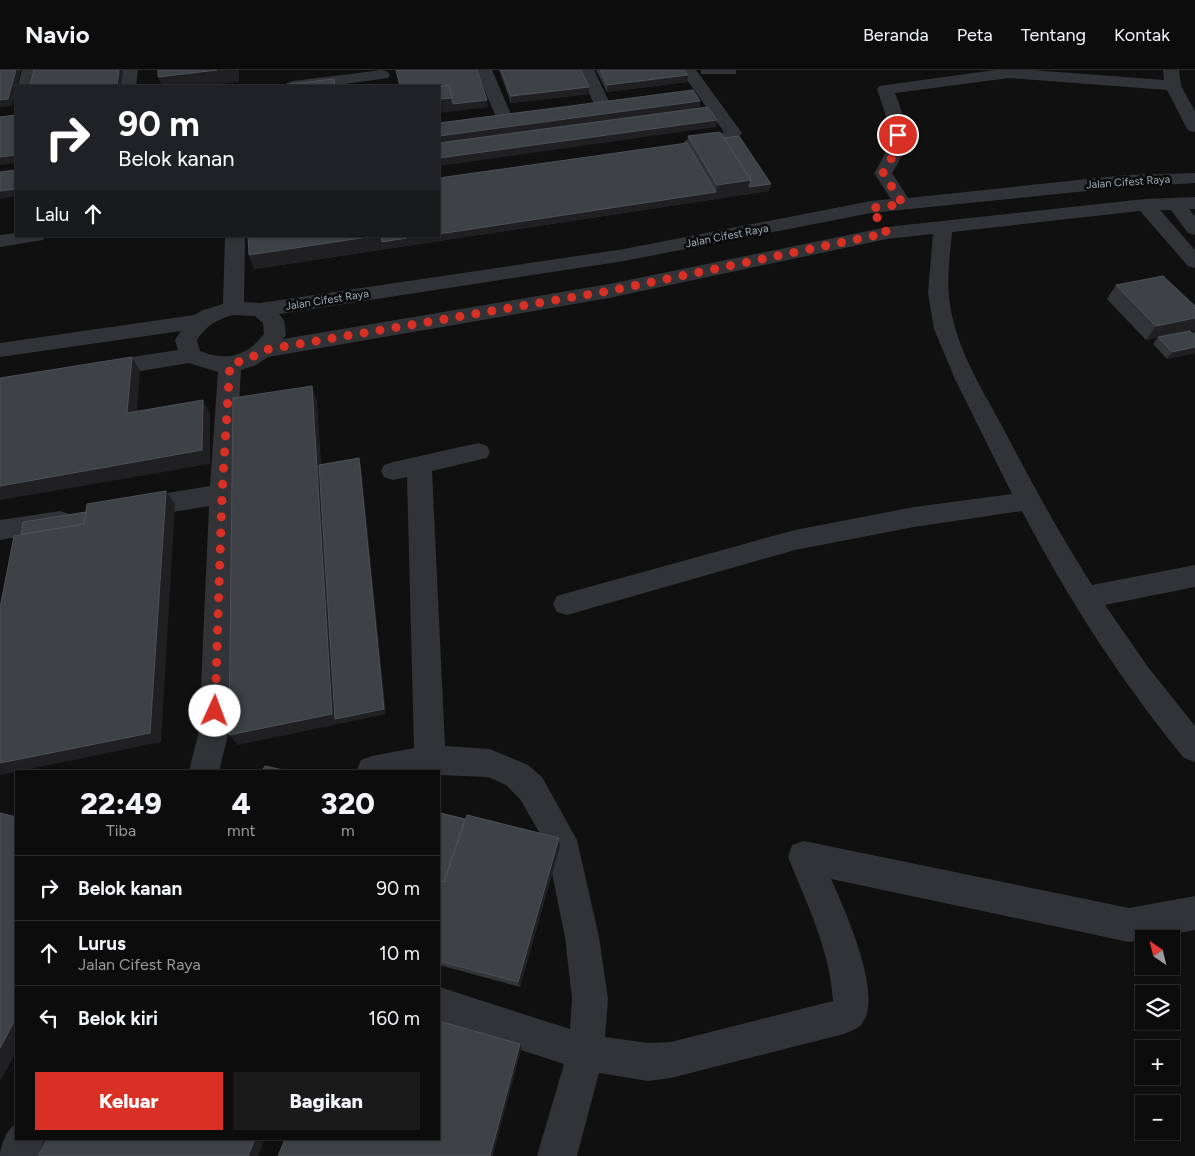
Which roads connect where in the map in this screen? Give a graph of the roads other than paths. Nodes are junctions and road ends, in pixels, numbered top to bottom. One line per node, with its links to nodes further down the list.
1 (30, 70): 8 (street)
2 (130, 70): 9 (street)
3 (484, 70): 17 (street)
4 (586, 70): 14 (street)
5 (689, 70): 11 (street)
6 (382, 77): 10 (street)
7 (1172, 78): 19 (street); 23 (street)
8 (26, 85)
9 (128, 85)
10 (303, 85)
11 (704, 94): 12 (street); 20 (street)
12 (685, 96)
13 (621, 104): 14 (street)
14 (603, 106): 15 (street)
15 (583, 108)
16 (524, 114): 17 (street)
17 (504, 117): 18 (street)
18 (485, 119)
19 (1195, 127)
20 (672, 148)
21 (1195, 178): 23 (street, Jalan Cifest Raya)
22 (1186, 203): 24 (street, Jalan Cifest Raya); 27 (street)
23 (903, 204): 25 (street, Jalan Cifest Raya)
24 (1145, 205): 26 (street, Jalan Cifest Raya); 32 (street)
25 (871, 208): 28 (street); 34 (street, Jalan Cifest Raya)
26 (943, 228): 28 (street, Jalan Cifest Raya); 45 (street)
27 (1195, 229)
28 (887, 233): 37 (street, Jalan Cifest Raya)
29 (29, 237): 31 (street)
30 (235, 237): 33 (street)
31 (0, 241)
32 (1195, 262)
33 (233, 308): 34 (street); 35 (street)
34 (260, 310): 37 (street)
35 (197, 322): 36 (street); 38 (street)
36 (0, 350)
37 (264, 350): 39 (street)
38 (191, 355): 39 (street); 40 (street)
39 (230, 364): 44 (street)
40 (76, 374)
41 (478, 452): 42 (street)
42 (419, 464): 43 (street); 55 (street)
43 (393, 470)
44 (222, 494): 46 (street); 56 (street)
45 (1028, 501): 52 (street); 53 (street)
46 (116, 511)
47 (87, 516): 48 (street)
48 (29, 526): 49 (street); 50 (street)
49 (0, 530)
50 (23, 554)
51 (1195, 576): 52 (street)
52 (1084, 598): 54 (street)
53 (566, 604)
54 (1195, 748)
55 (430, 760): 57 (street); 60 (street)
56 (204, 770)
57 (372, 770)
58 (1195, 912): 60 (street)
59 (440, 1005): 60 (street)
60 (586, 1053): 63 (street)
61 (25, 1140): 62 (street)
62 (17, 1156)
63 (557, 1156)

